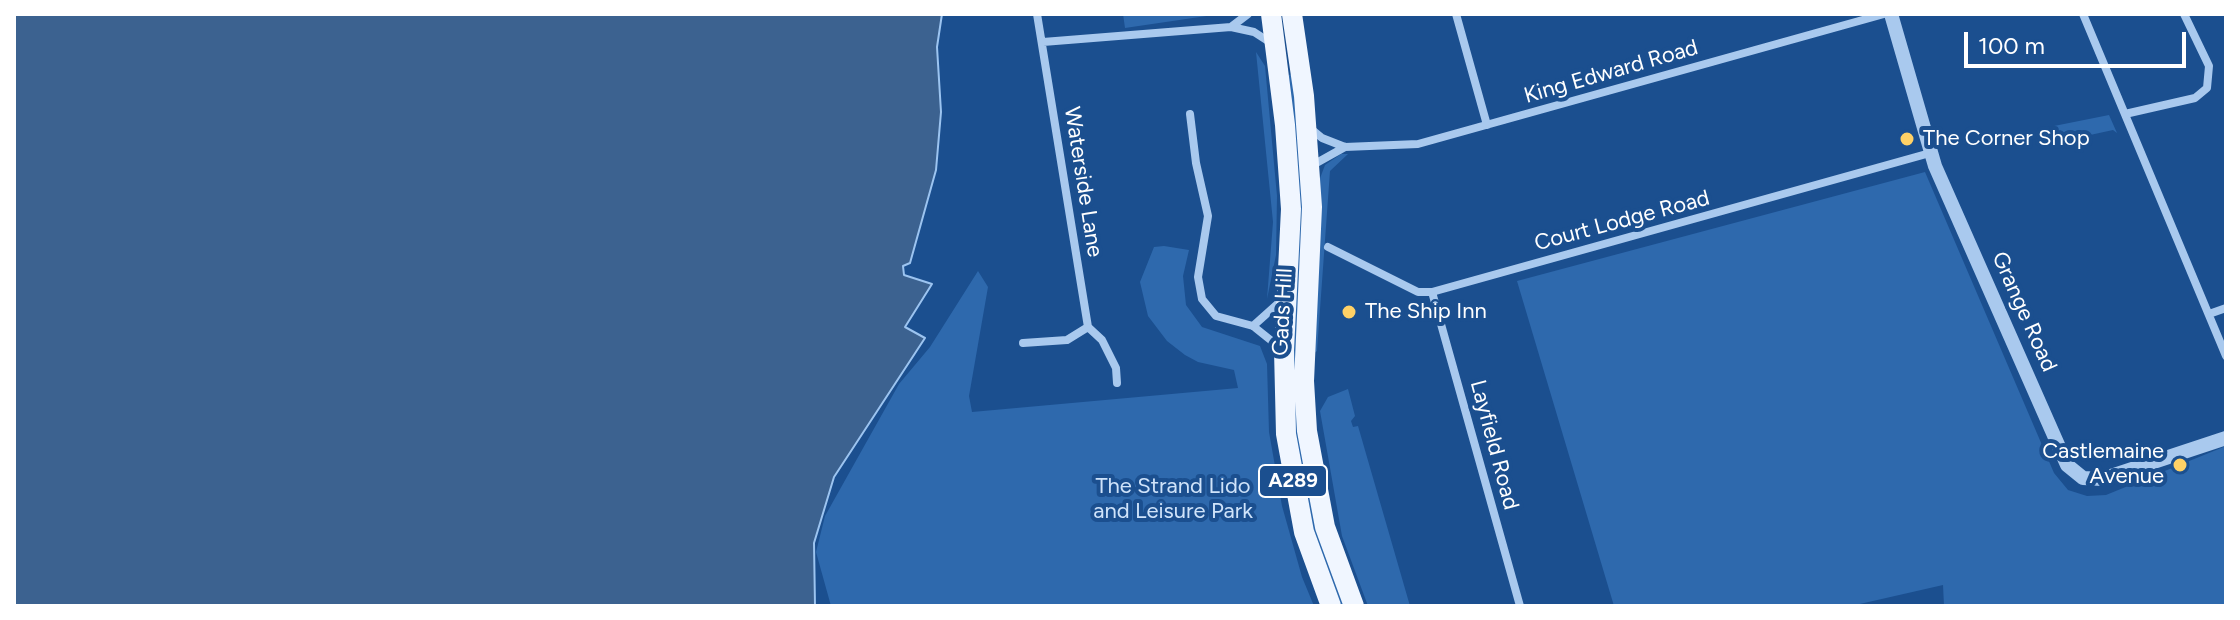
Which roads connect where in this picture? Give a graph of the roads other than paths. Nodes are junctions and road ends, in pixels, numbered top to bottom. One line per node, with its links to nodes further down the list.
1 (1037, 14): 11 (street, Waterside Lane)
2 (1248, 14): 10 (street)
3 (1271, 14): 12 (main road, Gads Hill / A289)
4 (1292, 14): 15 (main road, Gads Hill / A289)
5 (1456, 14): 16 (street)
6 (1884, 14): 16 (street, King Edward Road)
7 (1891, 14): 18 (street, Grange Road)
8 (2083, 14): 14 (street)
9 (2184, 14): 14 (street)
10 (1231, 27): 11 (street); 12 (street)
11 (1043, 42): 26 (street, Waterside Lane)
12 (1275, 46): 22 (main road, Gads Hill / A289)
13 (1190, 114): 25 (street)
14 (2125, 114): 24 (street)
15 (1307, 125): 17 (street); 19 (main road, Gads Hill / A289)
16 (1487, 125): 17 (street, King Edward Road)
17 (1345, 147): 19 (street, King Edward Road)
18 (1930, 153): 21 (street, Court Lodge Road); 31 (street, Grange Road)
19 (1310, 167): 33 (main road, Gads Hill / A289)
20 (1328, 247): 21 (street)
21 (1432, 292): 34 (street, Layfield Road)
22 (1287, 294): 25 (street); 28 (main road, Gads Hill / A289)
23 (2226, 308): 24 (street)
24 (2209, 314): 29 (street)
25 (1253, 326): 28 (street)
26 (1088, 327): 27 (street); 30 (street, Waterside Lane)
27 (1023, 343)
28 (1284, 350): 32 (main road, Gads Hill / A289)
29 (2226, 356)
30 (1117, 383)
31 (2226, 438)
32 (1331, 606)
33 (1354, 606)
34 (1520, 606)

